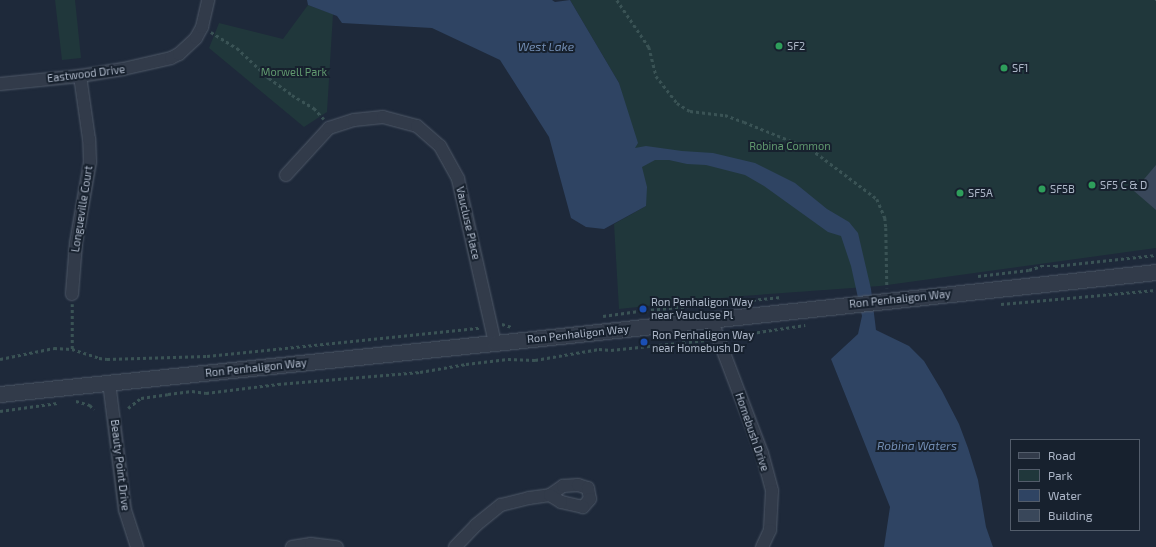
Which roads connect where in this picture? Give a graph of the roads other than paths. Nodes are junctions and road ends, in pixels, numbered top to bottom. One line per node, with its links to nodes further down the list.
1 (208, 0): 2 (street, Eastwood Drive)
2 (80, 76): 3 (street, Eastwood Drive); 6 (street, Longueville Court)
3 (0, 84)
4 (286, 175): 8 (street, Vaucluse Place)
5 (1156, 272): 7 (street, Ron Penhaligon Way)
6 (72, 294)
7 (711, 320): 8 (street, Ron Penhaligon Way); 16 (street, Homebush Drive)
8 (495, 343): 9 (street, Ron Penhaligon Way)
9 (110, 382): 10 (street, Ron Penhaligon Way); 12 (street, Beauty Point Drive)
10 (0, 394)
11 (550, 495): 15 (street)
12 (137, 547)
13 (292, 547): 14 (street)
14 (337, 547)
15 (455, 547)
16 (762, 547)

